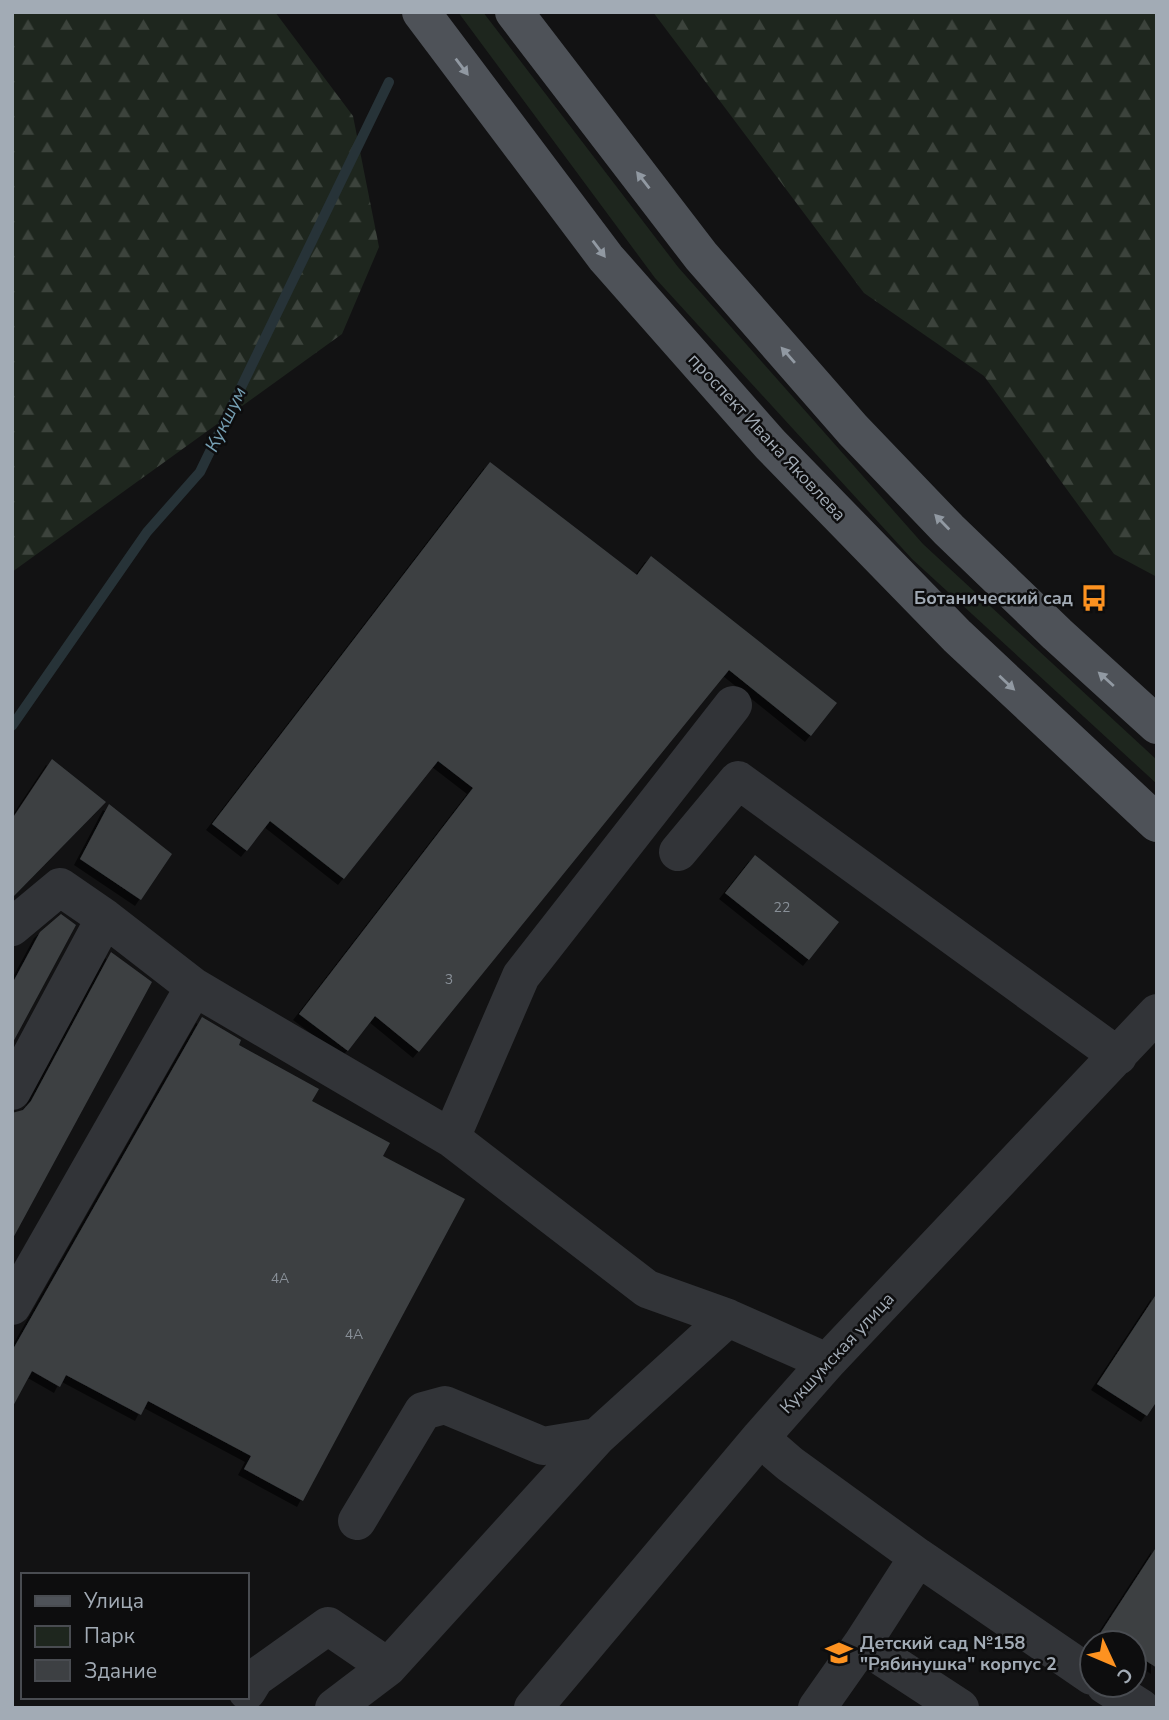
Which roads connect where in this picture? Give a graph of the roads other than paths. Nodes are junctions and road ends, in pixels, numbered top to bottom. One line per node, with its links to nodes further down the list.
1 (421, 12): 5 (main road, проспект Ивана Яковлева, one-way to 5)
2 (514, 12): 4 (main road, one-way to 2)
3 (733, 705): 13 (street)
4 (1157, 725)
5 (1157, 823)
6 (678, 852): 11 (street)
7 (105, 918): 8 (street); 9 (street); 12 (street)
8 (12, 927)
9 (194, 987): 13 (street); 14 (street)
10 (1157, 1013): 11 (street, Кукшумская улица)
11 (1118, 1056): 16 (street, Кукшумская улица)
12 (12, 1091)
13 (451, 1138): 15 (street)
14 (12, 1306)
15 (728, 1318): 16 (street); 17 (street)
16 (827, 1362): 18 (street, Кукшумская улица)
17 (597, 1437): 19 (street); 23 (street)
18 (760, 1438): 20 (street); 26 (street, Кукшумская улица)
19 (357, 1521)
20 (918, 1557): 21 (street); 22 (street)
21 (862, 1644): 27 (street); 28 (street)
22 (1078, 1666)
23 (388, 1667): 24 (street); 25 (street)
24 (248, 1689)
25 (334, 1708)
26 (533, 1708)
27 (817, 1708)
28 (960, 1708)

